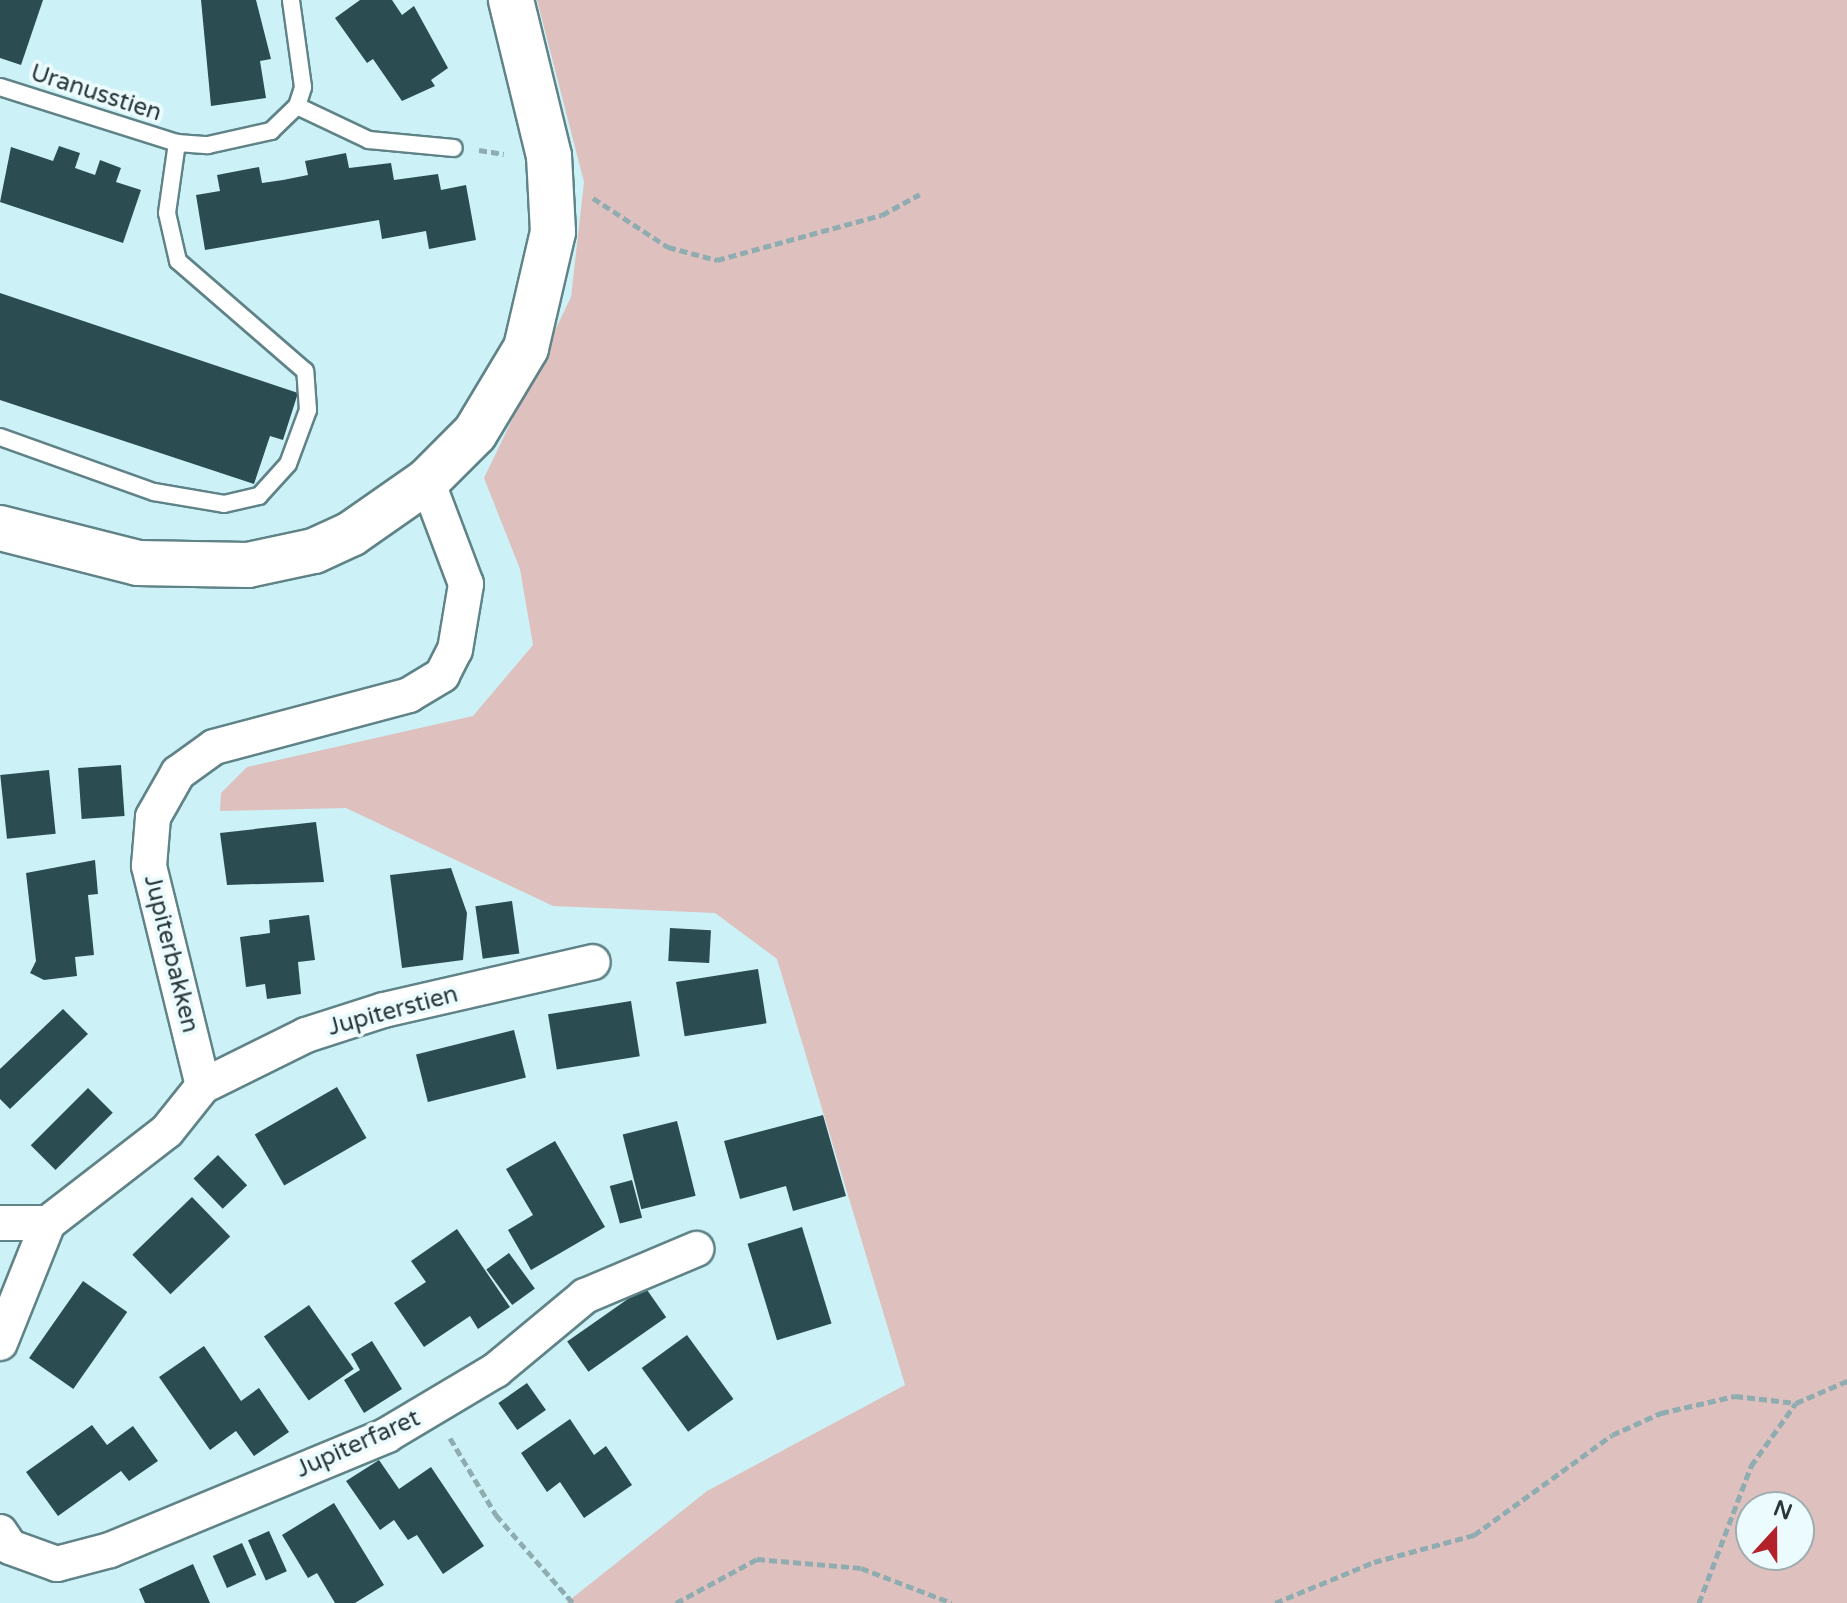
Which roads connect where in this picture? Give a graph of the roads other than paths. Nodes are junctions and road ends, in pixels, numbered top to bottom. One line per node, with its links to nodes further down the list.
1 (291, 0): 4 (lane)
2 (511, 0): 8 (street)
3 (0, 87): 5 (lane, Uranusstien)
4 (297, 106): 5 (lane, Uranusstien); 6 (lane)
5 (177, 143): 7 (lane)
6 (454, 148)
7 (0, 437)
8 (427, 481): 9 (street); 11 (street, Jupiterbakken)
9 (0, 528)
10 (593, 962): 11 (street, Jupiterstien)
11 (203, 1086): 13 (street)
12 (0, 1223): 13 (street)
13 (48, 1223): 15 (street)
14 (696, 1249): 16 (street, Jupiterfaret)
15 (0, 1343)
16 (0, 1532)

